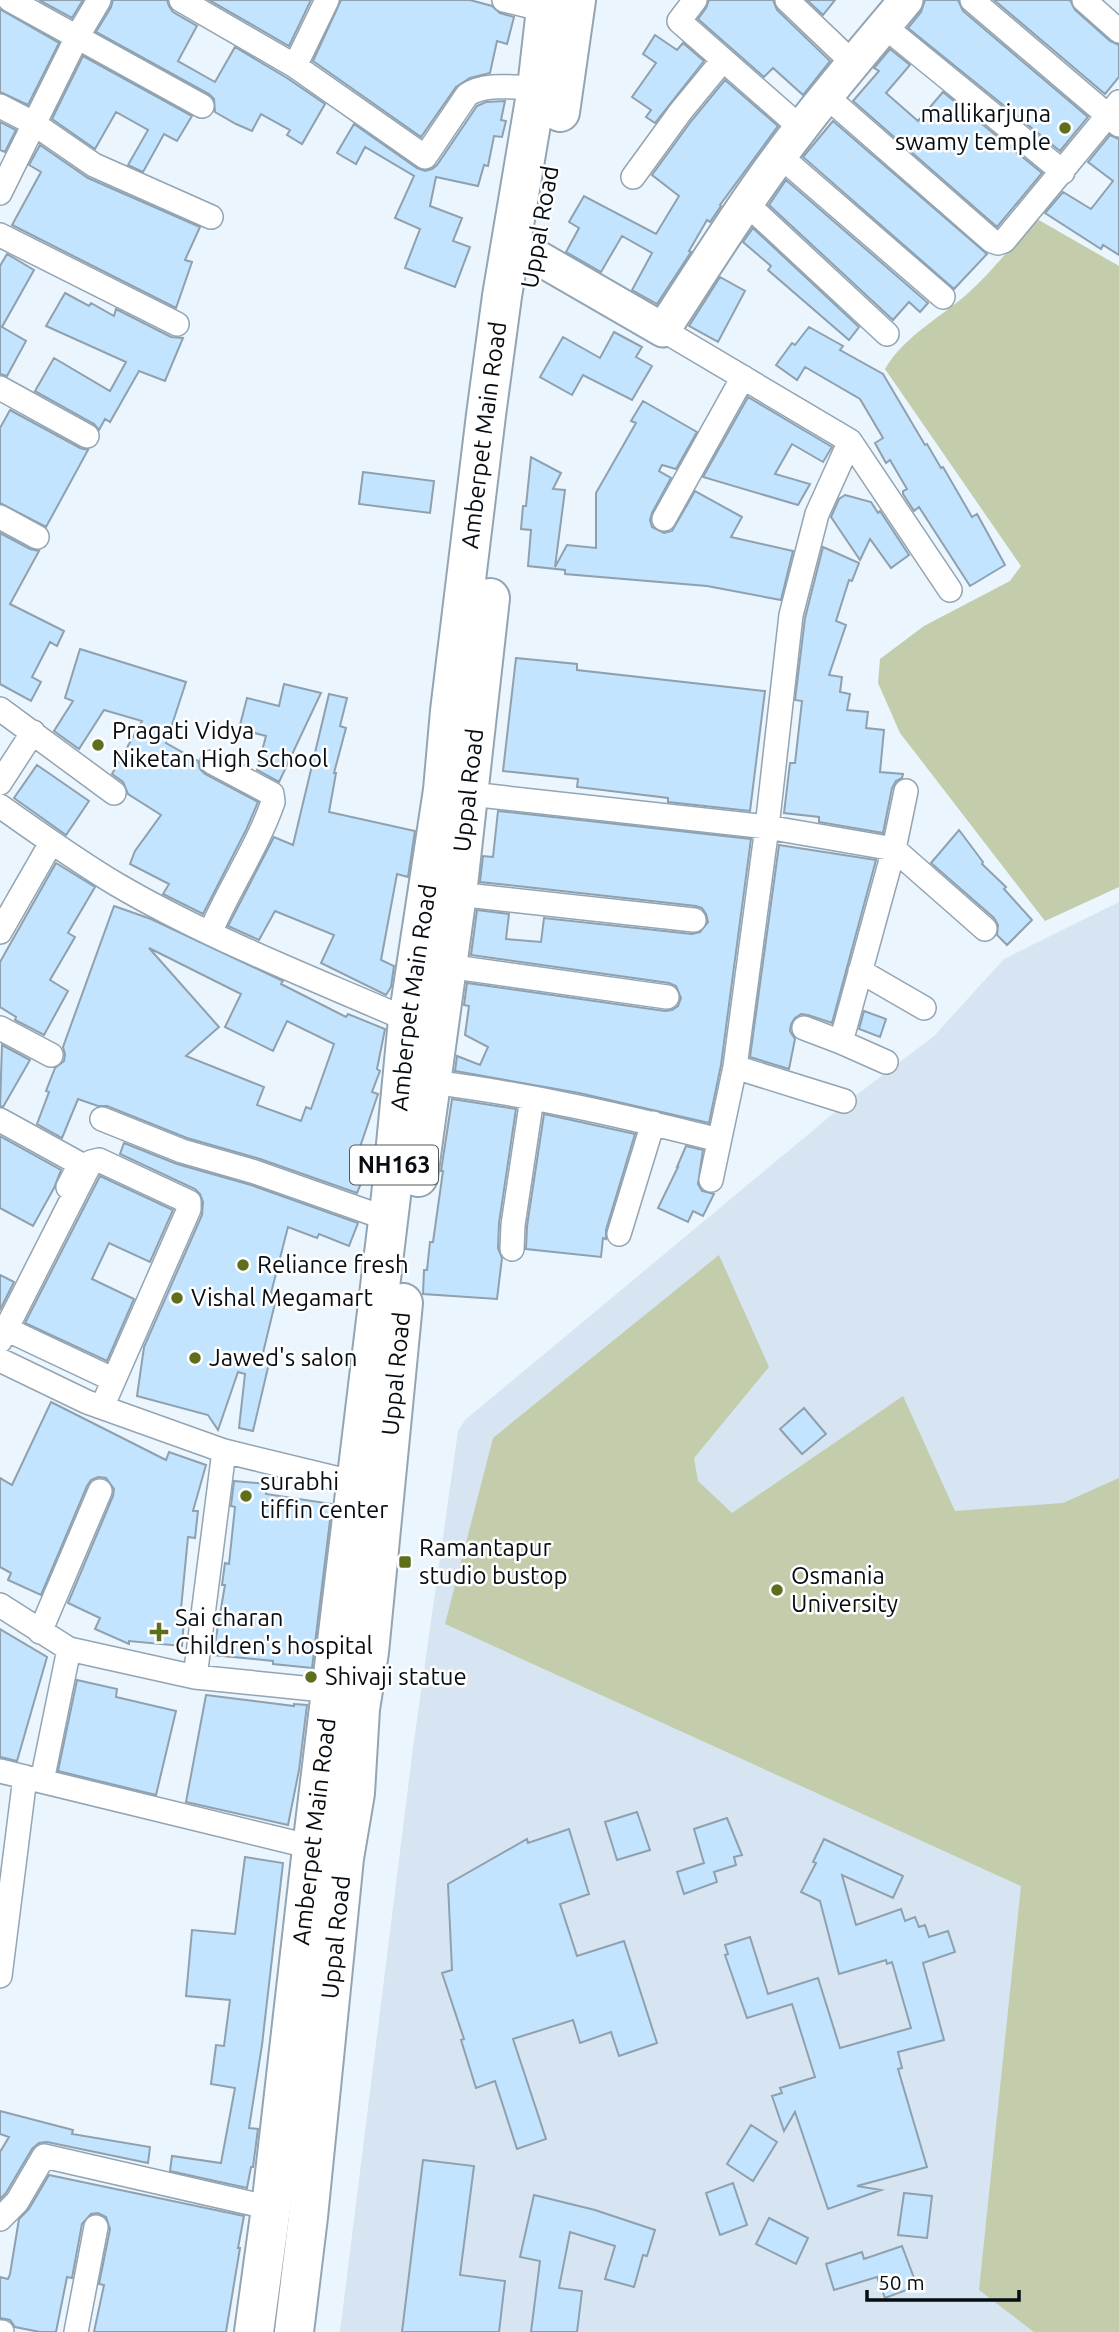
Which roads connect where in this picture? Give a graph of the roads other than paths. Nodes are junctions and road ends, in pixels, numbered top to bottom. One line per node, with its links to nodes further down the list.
1 (10, 0): 14 (street)
2 (99, 0): 14 (street)
3 (181, 0): 17 (street)
4 (327, 0): 17 (street)
5 (504, 0): 11 (street)
6 (695, 0): 15 (street)
7 (787, 0): 16 (street)
8 (906, 0): 12 (street)
9 (972, 0): 22 (street)
10 (1084, 0): 13 (street)
11 (556, 3): 18 (highway, Amberpet Main Road / NH163); 32 (highway, Uppal Road / NH163)
12 (884, 26): 16 (street); 26 (street)
13 (1119, 31)
14 (77, 37): 21 (street); 23 (street)
15 (723, 60): 24 (street); 27 (street)
16 (854, 64): 19 (street)
17 (295, 66): 18 (street)
18 (537, 88): 65 (highway, Amberpet Main Road / NH163)
19 (826, 96): 24 (street); 26 (street)
20 (0, 106): 23 (street)
21 (202, 106)
22 (1115, 115): 26 (street)
23 (33, 123): 28 (street); 30 (street)
24 (801, 128): 25 (street)
25 (780, 156): 29 (street); 33 (street)
26 (1062, 173)
27 (634, 177)
28 (0, 192)
29 (746, 203): 35 (street); 36 (street)
30 (211, 217)
31 (0, 235): 34 (street)
32 (535, 256): 35 (street); 51 (highway, Uppal Road / NH163)
33 (943, 297)
34 (177, 324)
35 (663, 330): 37 (street)
36 (887, 334)
37 (743, 377): 40 (street); 42 (street)
38 (0, 388): 39 (street)
39 (88, 436)
40 (850, 441): 44 (street); 53 (street)
41 (0, 517): 43 (street)
42 (664, 519)
43 (37, 537)
44 (950, 590)
45 (0, 709): 46 (street)
46 (33, 732): 48 (street); 50 (street)
47 (212, 762): 60 (street)
48 (0, 783)
49 (906, 791): 55 (street)
50 (114, 793)
51 (470, 794): 53 (street); 56 (highway, Uppal Road / NH163)
52 (0, 806): 54 (street)
53 (767, 827): 55 (street); 71 (street)
54 (51, 843): 59 (street); 60 (street)
55 (894, 849): 58 (street); 62 (street)
56 (457, 894): 57 (street); 61 (highway, Uppal Road / NH163)
57 (694, 920)
58 (985, 929)
59 (0, 932)
60 (210, 933): 65 (street)
61 (447, 966): 63 (street); 65 (highway, Uppal Road / NH163)
62 (860, 971): 64 (street); 68 (street)
63 (667, 997)
64 (924, 1009)
65 (423, 1023): 72 (highway, Uppal Road / NH163); 80 (highway, Amberpet Main Road / NH163)
66 (0, 1028): 69 (street)
67 (804, 1028): 68 (street)
68 (841, 1042): 70 (street)
69 (51, 1055)
70 (886, 1062)
71 (735, 1067): 74 (street); 78 (street)
72 (431, 1082): 73 (street); 88 (highway, Uppal Road / NH163)
73 (532, 1098): 77 (street); 82 (street)
74 (844, 1101)
75 (103, 1119): 80 (street)
76 (0, 1120): 83 (street)
77 (653, 1123): 78 (street); 81 (street)
78 (719, 1140): 79 (street)
79 (711, 1180)
80 (388, 1219): 88 (highway, Amberpet Main Road / NH163)
81 (620, 1234)
82 (512, 1249)
83 (2, 1330): 85 (street); 85 (street)
84 (0, 1360): 86 (street)
85 (114, 1380): 86 (street)
86 (102, 1408): 87 (street)
87 (224, 1451): 88 (street); 93 (street)
88 (371, 1486): 94 (highway, Amberpet Main Road / NH163)
89 (100, 1492): 91 (street)
90 (0, 1605): 91 (street)
91 (40, 1632): 92 (street)
92 (69, 1649): 93 (street); 96 (street)
93 (195, 1677): 94 (street)
94 (348, 1692): 97 (highway, Amberpet Main Road / NH163); 104 (highway, Uppal Road / NH163)
95 (0, 1771): 96 (street)
96 (34, 1779): 97 (street); 98 (street)
97 (313, 1847): 99 (highway, Amberpet Main Road / NH163)
98 (0, 1976)
99 (271, 2208): 100 (street); 103 (highway, Amberpet Main Road / NH163)
100 (0, 2219)
101 (96, 2227): 102 (street)
102 (76, 2332)
103 (254, 2332)
104 (294, 2332)

